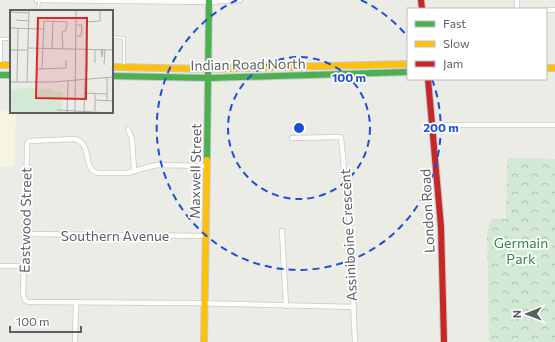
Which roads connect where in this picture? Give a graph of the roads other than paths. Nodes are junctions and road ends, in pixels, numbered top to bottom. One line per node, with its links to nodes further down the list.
1 (38, 0): 3 (street); 4 (lane)
2 (240, 0): 3 (street)
3 (209, 1): 12 (main road, Maxwell Street)
4 (38, 10)
5 (113, 37): 11 (lane)
6 (0, 39): 7 (lane); 9 (lane)
7 (10, 40)
8 (407, 64): 12 (main road, Indian Road North)
9 (1, 65)
10 (113, 67): 11 (main road, Indian Road North)
11 (124, 68): 12 (main road, Indian Road North)
12 (209, 69): 15 (main road, Maxwell Street)
13 (407, 72): 15 (main road, Indian Road North)
14 (113, 76): 15 (main road, Indian Road North)
15 (208, 78): 21 (main road, Maxwell Street)
16 (428, 80): 17 (main road, London Road)
17 (433, 125): 18 (street); 36 (main road, London Road)
18 (555, 125)
19 (128, 129): 22 (street)
20 (292, 138): 32 (street, Assiniboine Crescent)
21 (208, 166): 22 (street); 25 (main road, Maxwell Street)
22 (134, 170): 24 (street, Eastwood Street)
23 (282, 231): 31 (street)
24 (25, 234): 25 (street, Southern Avenue); 27 (street, Eastwood Street)
25 (206, 236): 30 (main road, Maxwell Street)
26 (0, 266): 27 (street)
27 (24, 266): 28 (street, Eastwood Street)
28 (25, 300): 29 (street, Assiniboine Crescent)
29 (76, 302): 30 (street, Assiniboine Crescent); 33 (street)
30 (204, 304): 31 (street, Assiniboine Crescent); 34 (main road, Maxwell Street)
31 (286, 306): 32 (street, Assiniboine Crescent)
32 (354, 307): 35 (street)
33 (75, 342)
34 (204, 342)
35 (355, 342)
36 (444, 342)

